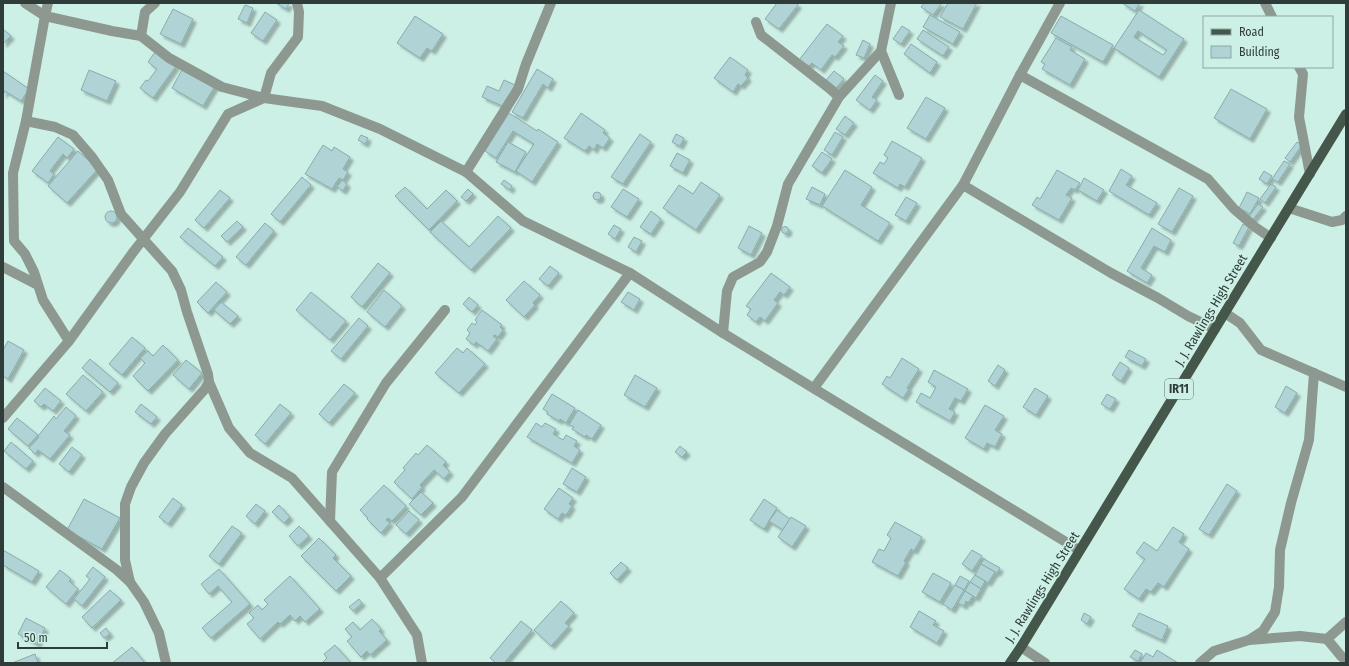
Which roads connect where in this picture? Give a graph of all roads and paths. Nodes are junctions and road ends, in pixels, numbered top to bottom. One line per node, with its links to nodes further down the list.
1 (24, 3): 9 (street)
2 (48, 3): 9 (street)
3 (155, 3): 12 (street)
4 (297, 3): 18 (street)
5 (551, 3): 21 (street)
6 (891, 3): 13 (street)
7 (1060, 3): 15 (street)
8 (1265, 3): 10 (street)
9 (45, 16): 12 (street); 20 (street)
10 (1272, 16)
11 (756, 22): 17 (street)
12 (141, 36): 18 (street)
13 (881, 51): 16 (street); 17 (street)
14 (1300, 68): 22 (street)
15 (1020, 75): 23 (street); 27 (street)
16 (899, 95)
17 (839, 97): 34 (street)
18 (264, 98): 21 (street); 26 (street)
19 (1346, 114): 22 (main road, J. J. Rawlings High Street / IR11)
20 (26, 121): 26 (street); 30 (street)
21 (466, 172): 29 (street)
22 (1310, 174): 24 (main road, J. J. Rawlings High Street / IR11)
23 (963, 185): 33 (street); 39 (street)
24 (1289, 208): 25 (street); 27 (main road, J. J. Rawlings High Street / IR11)
25 (1346, 216)
26 (144, 238): 35 (street); 37 (street)
27 (1271, 238): 32 (main road, J. J. Rawlings High Street / IR11)
28 (3, 267): 30 (street)
29 (630, 272): 34 (street); 44 (street)
30 (38, 285): 35 (street)
31 (445, 310): 42 (street)
32 (1225, 313): 33 (main road, J. J. Rawlings High Street / IR11); 36 (street)
33 (1215, 329): 43 (main road, J. J. Rawlings High Street / IR11)
34 (723, 333): 39 (street)
35 (69, 341): 40 (street)
36 (1314, 373): 38 (street); 48 (street)
37 (208, 382): 42 (street); 45 (street)
38 (1346, 387)
39 (814, 388): 43 (street)
40 (3, 418)
41 (3, 487): 45 (street)
42 (330, 521): 44 (street)
43 (1079, 550): 49 (main road, J. J. Rawlings High Street / IR11)
44 (380, 578): 52 (street)
45 (130, 582): 51 (street)
46 (1346, 622): 47 (street)
47 (1327, 639): 48 (street); 50 (street)
48 (1249, 640): 55 (street)
49 (1021, 647): 53 (main road, J. J. Rawlings High Street / IR11); 54 (street)
50 (1346, 660)
51 (166, 663)
52 (422, 663)
53 (1010, 663)
54 (1044, 663)
55 (1200, 663)

